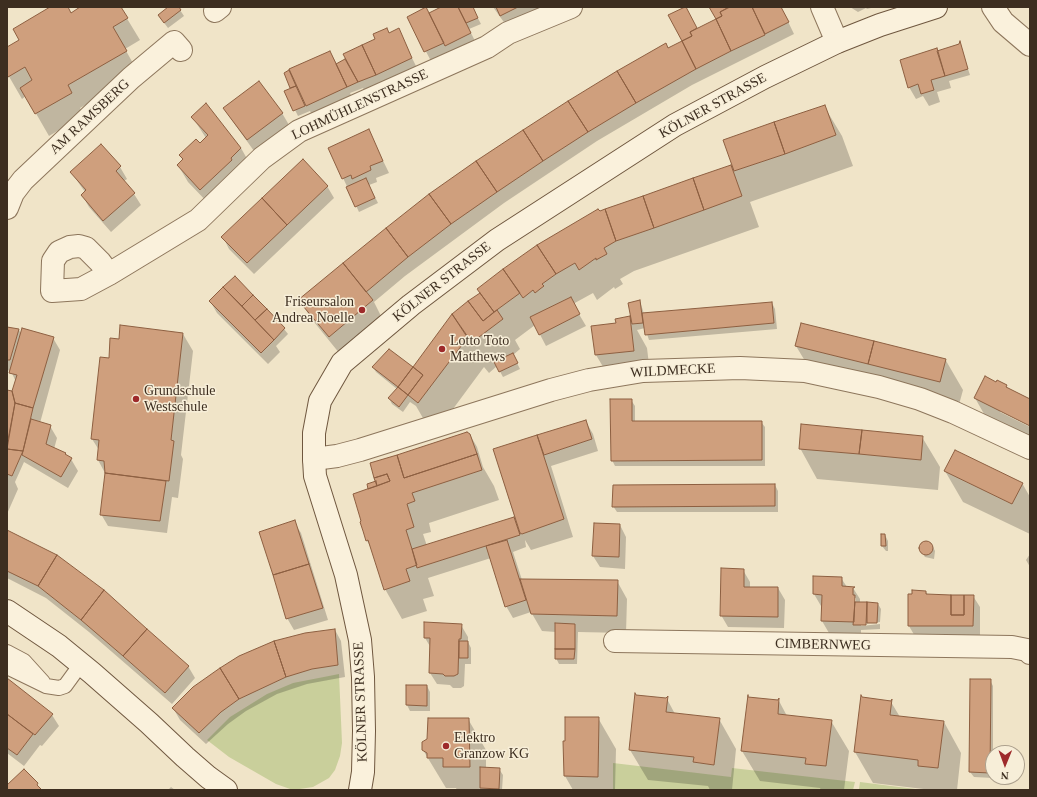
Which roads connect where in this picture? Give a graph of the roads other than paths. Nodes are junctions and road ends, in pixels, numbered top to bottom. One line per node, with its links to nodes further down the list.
1 (570, 7): 9 (street, LOHMÜHLENSTRASSE)
2 (822, 7): 5 (street)
3 (936, 7): 5 (street, KÖLNER STRASSE)
4 (993, 7): 6 (street)
5 (837, 42): 11 (street, KÖLNER STRASSE)
6 (1030, 45)
7 (181, 50): 8 (street, AM RAMSBERG)
8 (7, 208)
9 (109, 274)
10 (1030, 448): 11 (street, WILDMECKE)
11 (314, 459): 20 (street, KÖLNER STRASSE)
12 (7, 611): 16 (street)
13 (615, 641): 15 (street, CIMBERNWEG)
14 (7, 652): 18 (lane)
15 (1030, 653)
16 (82, 664): 18 (lane); 19 (street)
17 (7, 667): 18 (lane)
18 (46, 686)
19 (226, 790)
20 (360, 790)

